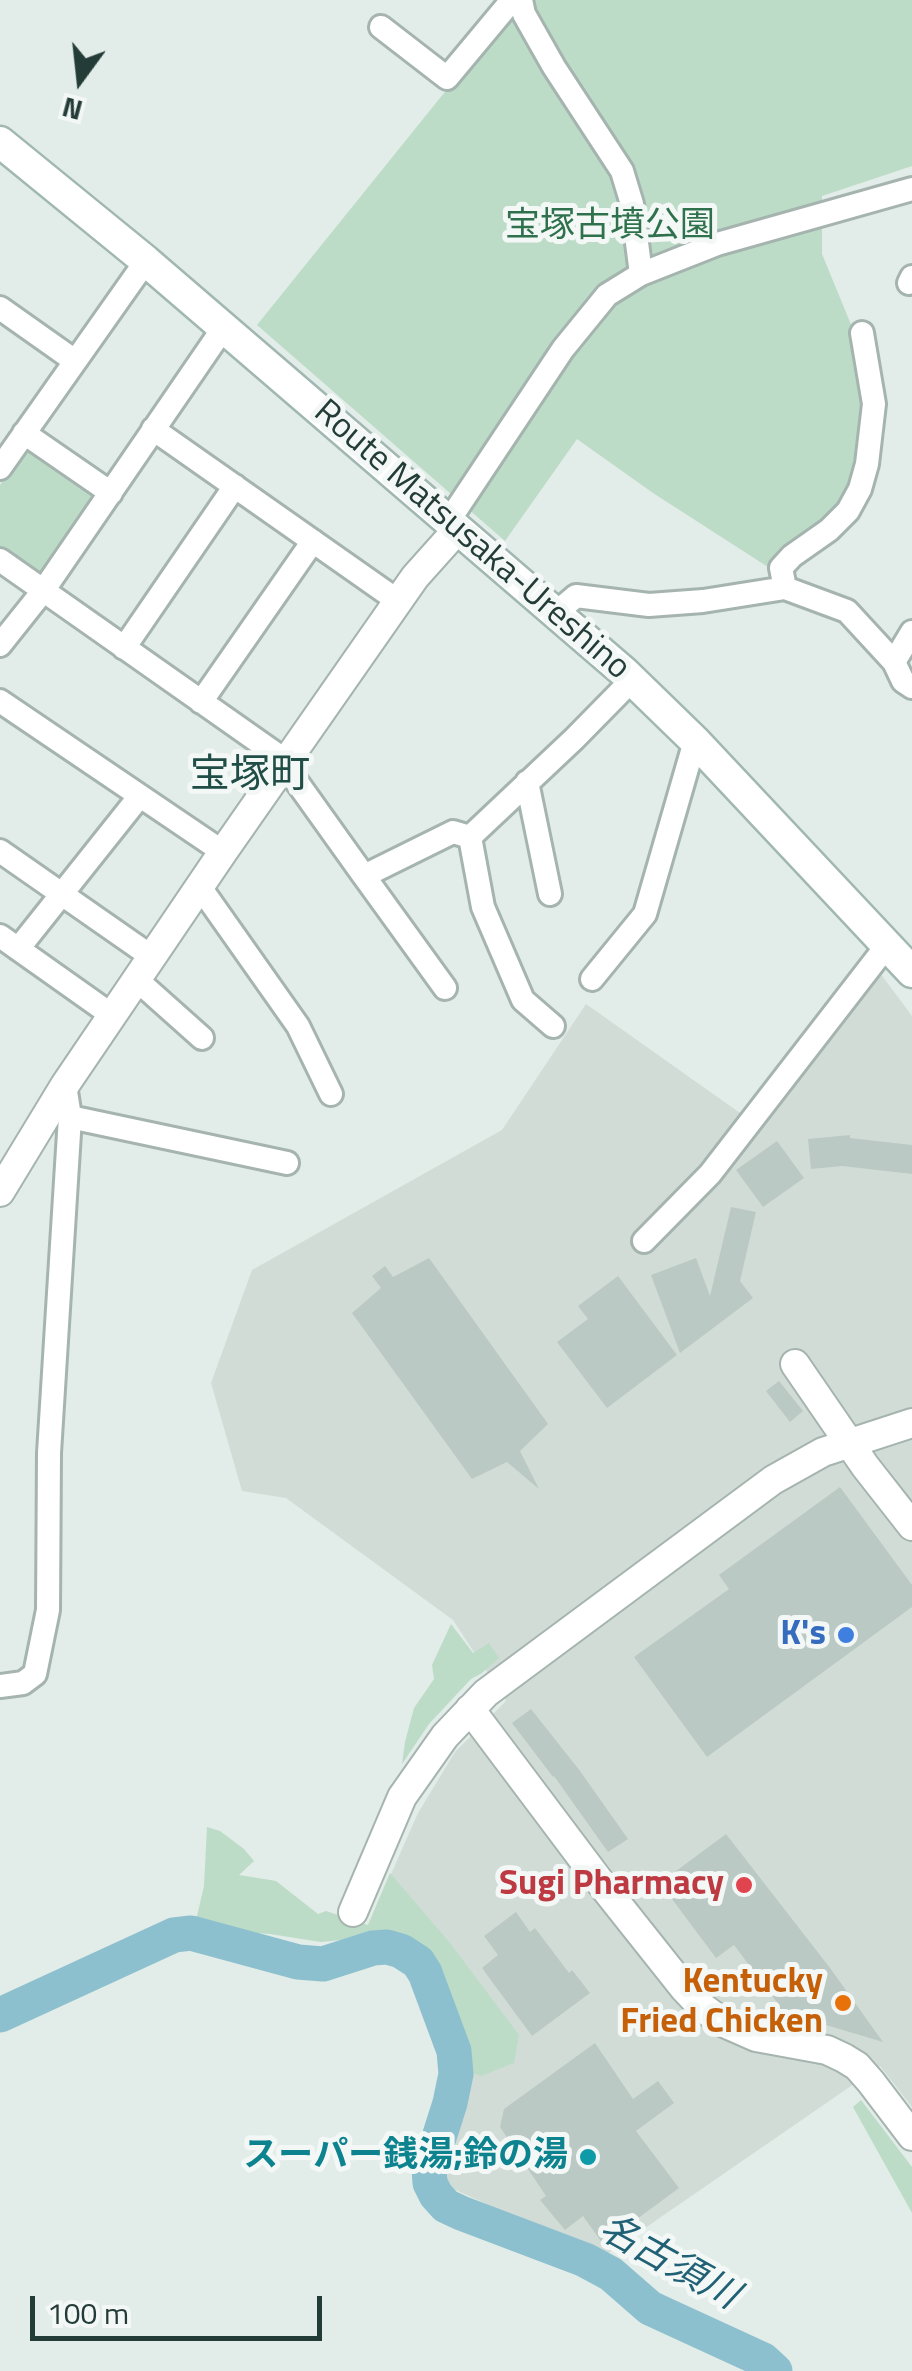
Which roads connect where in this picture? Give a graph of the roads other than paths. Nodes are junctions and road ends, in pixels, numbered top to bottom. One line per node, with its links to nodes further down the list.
1 (512, 0): 3 (street)
2 (521, 0): 7 (street)
3 (380, 27)
4 (0, 142): 6 (main road, Route Matsusaka-Ureshino)
5 (911, 191): 7 (street)
6 (146, 261): 9 (main road, Route Matsusaka-Ureshino); 11 (street)
7 (641, 274): 17 (street)
8 (0, 308): 11 (street)
9 (224, 328): 12 (street); 17 (main road, Route Matsusaka-Ureshino)
10 (862, 333): 20 (street)
11 (75, 360): 13 (street)
12 (154, 428): 15 (street); 16 (street)
13 (13, 438): 14 (street); 16 (street)
14 (0, 468)
15 (235, 486): 18 (street); 26 (street)
16 (111, 493): 21 (street)
17 (452, 526): 22 (street); 23 (main road, Route Matsusaka-Ureshino)
18 (313, 540): 22 (street); 31 (street)
19 (0, 560): 21 (street)
20 (785, 588): 23 (street); 27 (street)
21 (42, 591): 25 (street); 26 (street)
22 (398, 601): 33 (street)
23 (556, 613): 28 (main road, Route Matsusaka-Ureshino)
24 (912, 632): 27 (street)
25 (0, 646)
26 (124, 648): 31 (street)
27 (894, 662): 29 (street)
28 (632, 680): 32 (main road, Route Matsusaka-Ureshino); 34 (street)
29 (912, 687)
30 (0, 701): 35 (street)
31 (201, 702): 33 (street)
32 (695, 741): 44 (main road, Route Matsusaka-Ureshino); 47 (street)
33 (285, 763): 38 (street); 39 (street)
34 (527, 782): 36 (street); 41 (street)
35 (139, 797): 38 (street); 42 (street)
36 (470, 837): 39 (street); 50 (street)
37 (0, 851): 42 (street)
38 (222, 852): 40 (street)
39 (364, 876): 48 (street)
40 (200, 887): 45 (street); 53 (street)
41 (550, 894)
42 (62, 896): 43 (street); 45 (street)
43 (9, 943): 49 (street)
44 (888, 944): 46 (main road, Route Matsusaka-Ureshino); 57 (street)
45 (145, 969): 49 (street); 51 (street)
46 (912, 972)
47 (592, 979)
48 (445, 988)
49 (112, 1016): 52 (street)
50 (553, 1026)
51 (202, 1038)
52 (65, 1085): 54 (street); 56 (street)
53 (330, 1094)
54 (70, 1117): 55 (street); 62 (street)
55 (287, 1163)
56 (0, 1192)
57 (644, 1241)
58 (795, 1364): 60 (street)
59 (912, 1422): 60 (street)
60 (851, 1443): 61 (street); 63 (street)
61 (912, 1526)
62 (0, 1686)
63 (470, 1709): 64 (street); 65 (street)
64 (353, 1912)
65 (912, 2136)

